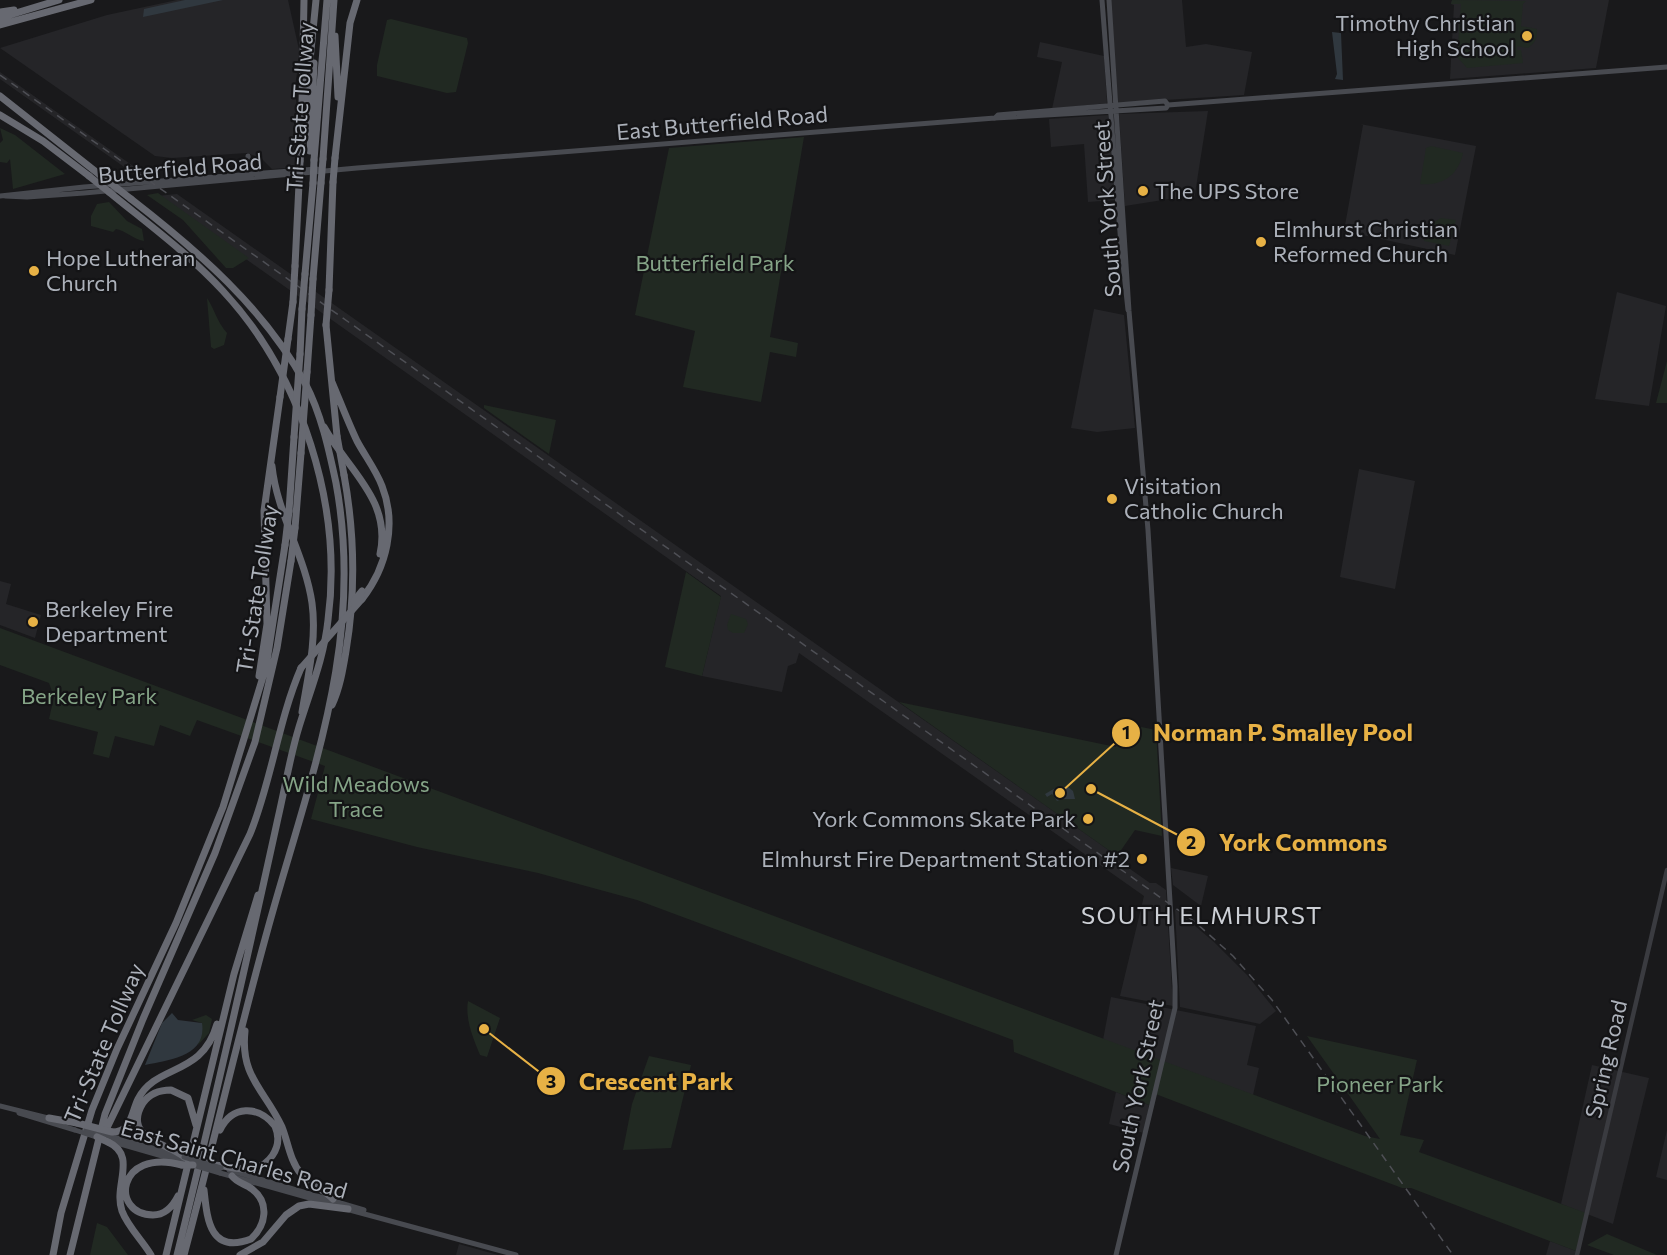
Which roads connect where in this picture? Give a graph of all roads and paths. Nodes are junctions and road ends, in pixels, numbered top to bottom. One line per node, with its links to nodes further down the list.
1 (92, 0): 14 (highway)
2 (304, 0): 29 (highway)
3 (316, 0): 12 (highway)
4 (327, 0): 28 (highway, Tri-State Tollway)
5 (334, 0): 10 (highway, Tri-State Tollway)
6 (357, 0): 24 (highway)
7 (1102, 0): 19 (main road)
8 (1109, 0): 16 (main road)
9 (55, 1): 11 (highway); 13 (highway)
10 (333, 11): 24 (highway); 53 (highway, Tri-State Tollway, bridge)
11 (0, 12)
12 (315, 13): 28 (highway); 29 (highway)
13 (0, 18)
14 (0, 25)
15 (1667, 67): 20 (main road, East Butterfield Road)
16 (1116, 94): 18 (main road); 19 (main road)
17 (0, 96): 36 (highway, bridge)
18 (1132, 104): 19 (main road, East Butterfield Road); 20 (main road, East Butterfield Road)
19 (1113, 105): 21 (main road, South York Street); 25 (main road, East Butterfield Road)
20 (1168, 105): 21 (main road, East Butterfield Road)
21 (1113, 112): 22 (main road, East Butterfield Road); 26 (main road, South York Street); 34 (main road, South York Street)
22 (1095, 114): 25 (main road, East Butterfield Road); 26 (main road)
23 (0, 115): 41 (highway, bridge)
24 (339, 117): 35 (highway, bridge)
25 (995, 118): 30 (main road, East Butterfield Road)
26 (1111, 126): 34 (main road, South York Street)
27 (248, 156): 32 (main road)
28 (312, 160): 40 (highway, Tri-State Tollway, bridge)
29 (300, 161): 37 (highway, bridge)
30 (451, 161): 31 (main road, Butterfield Road)
31 (357, 168): 32 (main road, Butterfield Road); 33 (main road, Butterfield Road)
32 (240, 174): 33 (main road, Butterfield Road)
33 (3, 196)
34 (1129, 311): 72 (main road, South York Street)
35 (332, 382): 38 (highway); 39 (highway, bridge)
36 (320, 419): 38 (highway); 39 (highway)
37 (273, 436): 40 (highway); 41 (highway)
38 (362, 595): 53 (highway, bridge)
39 (331, 707): 45 (highway)
40 (252, 714): 64 (highway, Tri-State Tollway)
41 (299, 729): 43 (highway)
42 (1667, 870): 73 (street, Spring Road)
43 (264, 882): 44 (highway); 68 (highway)
44 (234, 974): 49 (highway); 51 (highway)
45 (250, 996): 52 (highway); 61 (highway)
46 (0, 1106): 47 (main road); 48 (main road, East Saint Charles Road)
47 (50, 1118): 48 (highway)
48 (76, 1126): 50 (main road, East Saint Charles Road, bridge); 51 (highway, bridge)
49 (196, 1131): 54 (highway); 59 (highway)
50 (97, 1137): 51 (highway, bridge)
51 (110, 1138): 54 (main road, East Saint Charles Road); 66 (highway)
52 (213, 1143): 57 (highway); 60 (highway)
53 (94, 1154): 65 (highway, Tri-State Tollway)
54 (183, 1162): 55 (highway, bridge); 56 (main road, East Saint Charles Road, bridge); 59 (highway)
55 (193, 1165): 57 (main road, East Saint Charles Road, bridge)
56 (212, 1165): 57 (highway, bridge)
57 (221, 1168): 58 (main road, East Saint Charles Road); 61 (main road, East Saint Charles Road)
58 (232, 1176): 60 (highway); 62 (main road, East Saint Charles Road)
59 (184, 1180): 67 (highway)
60 (203, 1184): 69 (highway)
61 (333, 1199): 63 (main road, East Saint Charles Road)
62 (348, 1209): 63 (main road, East Saint Charles Road); 70 (highway)
63 (386, 1218): 71 (main road, East Saint Charles Road)
64 (53, 1255)
65 (70, 1255)
66 (151, 1255)
67 (166, 1255)
68 (177, 1255)
69 (184, 1255)
70 (240, 1255)
71 (516, 1255)
72 (1116, 1255)
73 (1577, 1255)

